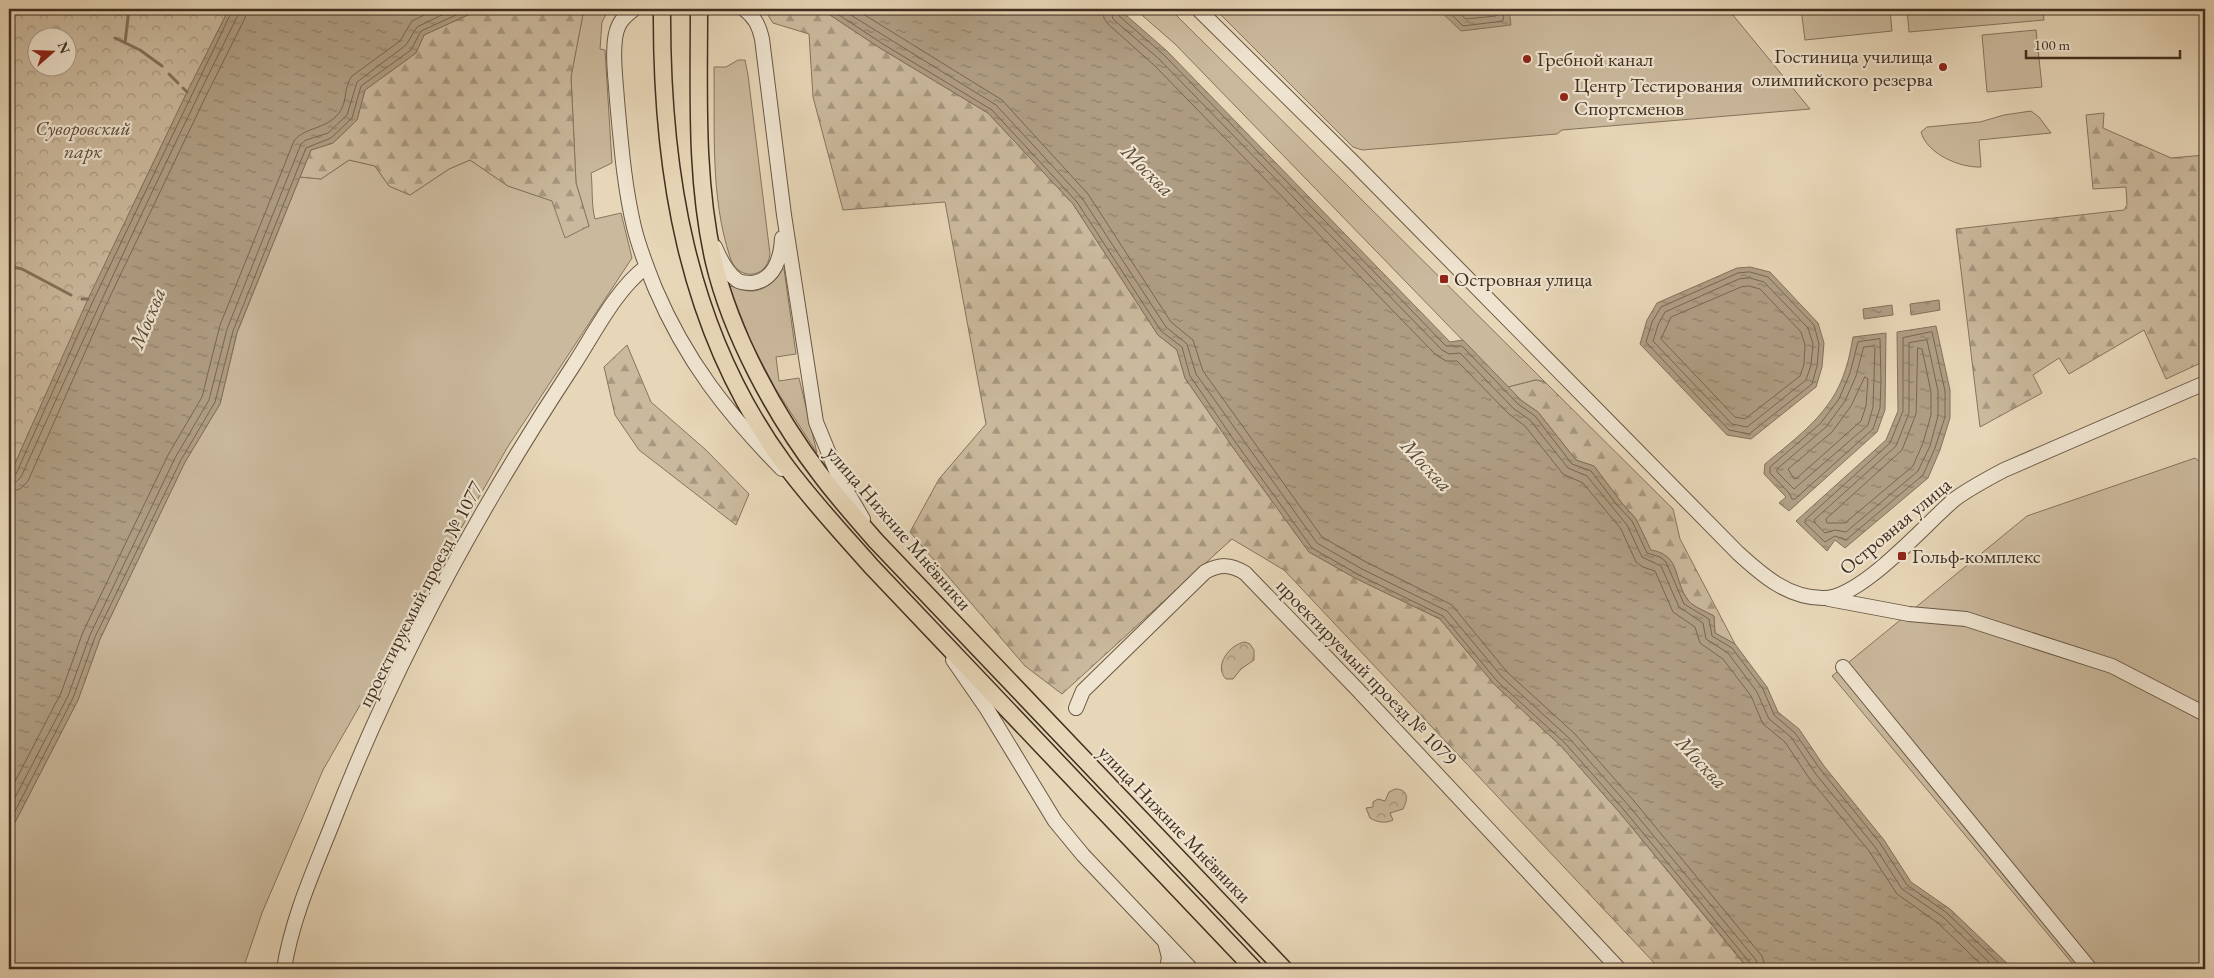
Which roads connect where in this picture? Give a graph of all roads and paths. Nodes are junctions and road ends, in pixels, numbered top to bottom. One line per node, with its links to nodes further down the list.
1 (634, 9): 8 (street)
2 (662, 9): 10 (main road, улица Нижние Мнёвники)
3 (699, 9): 7 (main road, улица Нижние Мнёвники)
4 (744, 9): 6 (street)
5 (1198, 9): 12 (street, Островная улица)
6 (784, 214): 7 (street); 11 (street)
7 (709, 232): 11 (main road, улица Нижние Мнёвники)
8 (646, 267): 10 (street); 20 (street, проектируемый проезд № 1077)
9 (2205, 383): 13 (street, Островная улица)
10 (816, 504): 15 (main road, улица Нижние Мнёвники)
11 (876, 540): 24 (main road, улица Нижние Мнёвники)
12 (1781, 587): 13 (street, Островная улица); 14 (street)
13 (1825, 598): 18 (street)
14 (1793, 602)
15 (935, 633): 19 (street); 23 (main road, улица Нижние Мнёвники)
16 (1843, 667): 26 (street)
17 (1076, 708): 25 (street, проектируемый проезд № 1079)
18 (2205, 714)
19 (1165, 942): 21 (street); 22 (street)
20 (284, 969)
21 (1167, 969)
22 (1191, 969)
23 (1254, 969)
24 (1284, 969)
25 (1619, 969)
26 (2090, 969)

